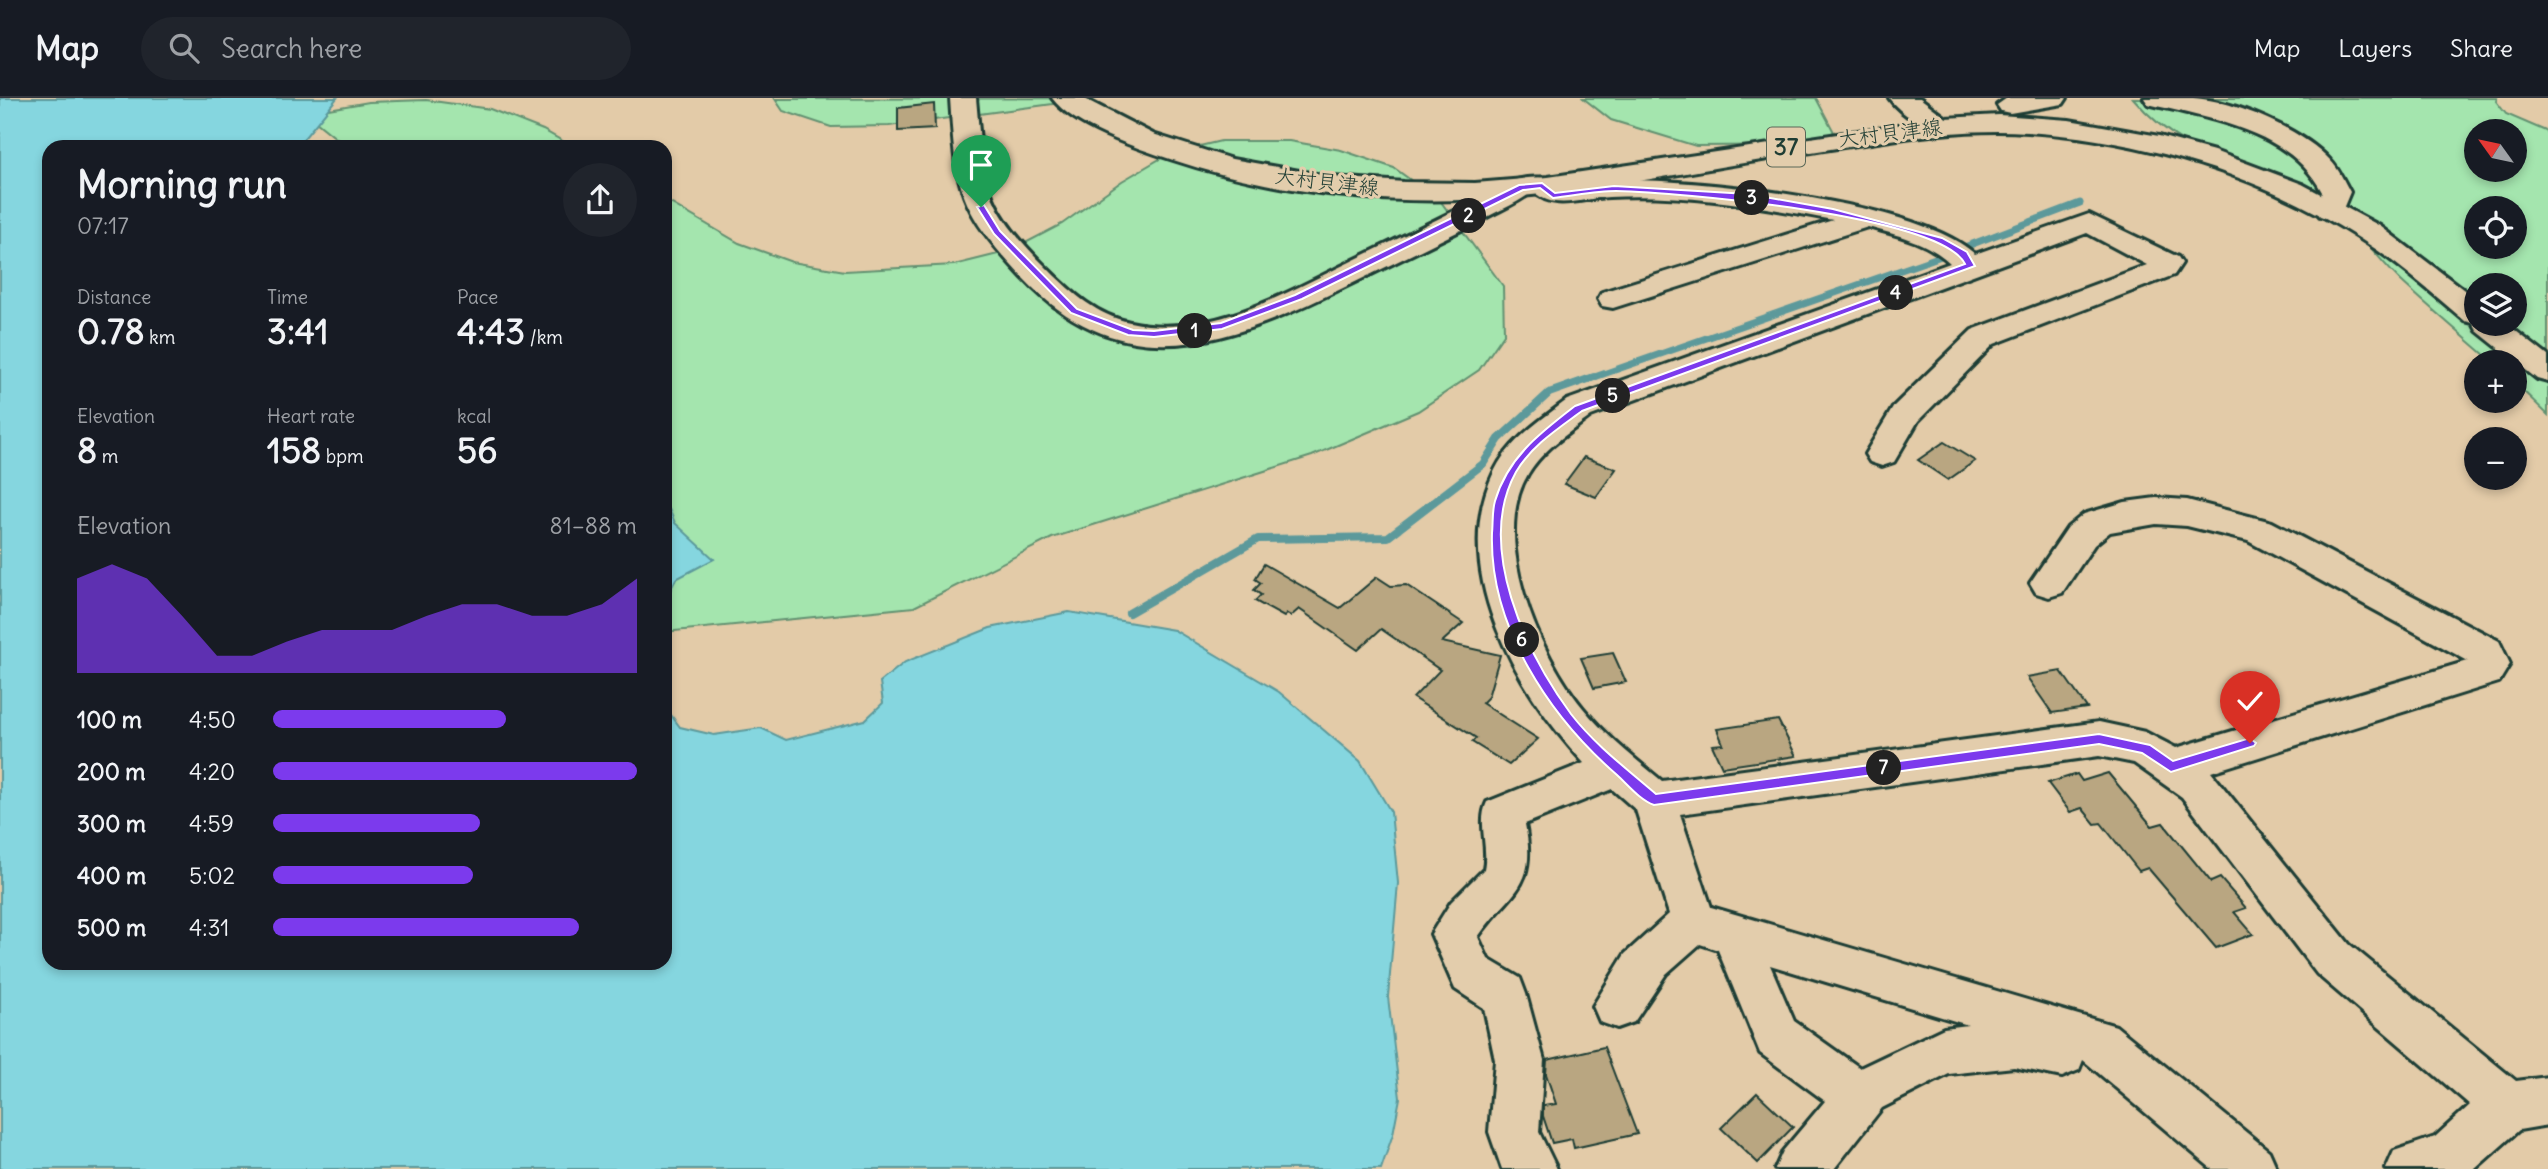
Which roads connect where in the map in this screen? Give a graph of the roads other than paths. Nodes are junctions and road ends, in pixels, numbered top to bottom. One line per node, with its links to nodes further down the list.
1 (963, 98): 8 (street)
2 (1065, 98): 8 (street, 大村貝津線 / 37)
3 (1902, 98): 7 (street)
4 (2054, 98): 6 (street)
5 (2157, 98): 9 (street)
6 (2012, 109): 7 (street, 大村貝津線 / 37); 9 (street, 大村貝津線 / 37)
7 (1944, 126): 8 (street, 大村貝津線 / 37)
8 (1532, 186): 10 (street)
9 (2330, 210): 13 (street, 大村貝津線 / 37)
10 (1865, 219): 11 (street); 12 (street)
11 (1970, 266): 16 (street); 18 (street)
12 (1613, 299)
13 (2464, 305)
14 (2503, 336): 15 (street)
15 (2548, 372)
16 (1882, 454)
17 (2049, 583): 19 (street)
18 (1609, 761): 20 (street); 21 (street); 27 (street)
19 (2171, 767): 21 (street); 26 (street)
20 (1486, 799)
21 (1654, 800): 22 (street)
22 (1714, 928): 23 (street); 24 (street); 25 (street)
23 (1617, 1006)
24 (2130, 1068): 25 (street); 29 (street)
25 (1860, 1097): 28 (street)
26 (2529, 1104): 30 (street)
27 (1531, 1169)
28 (1801, 1169)
29 (2251, 1169)
30 (2412, 1169)

